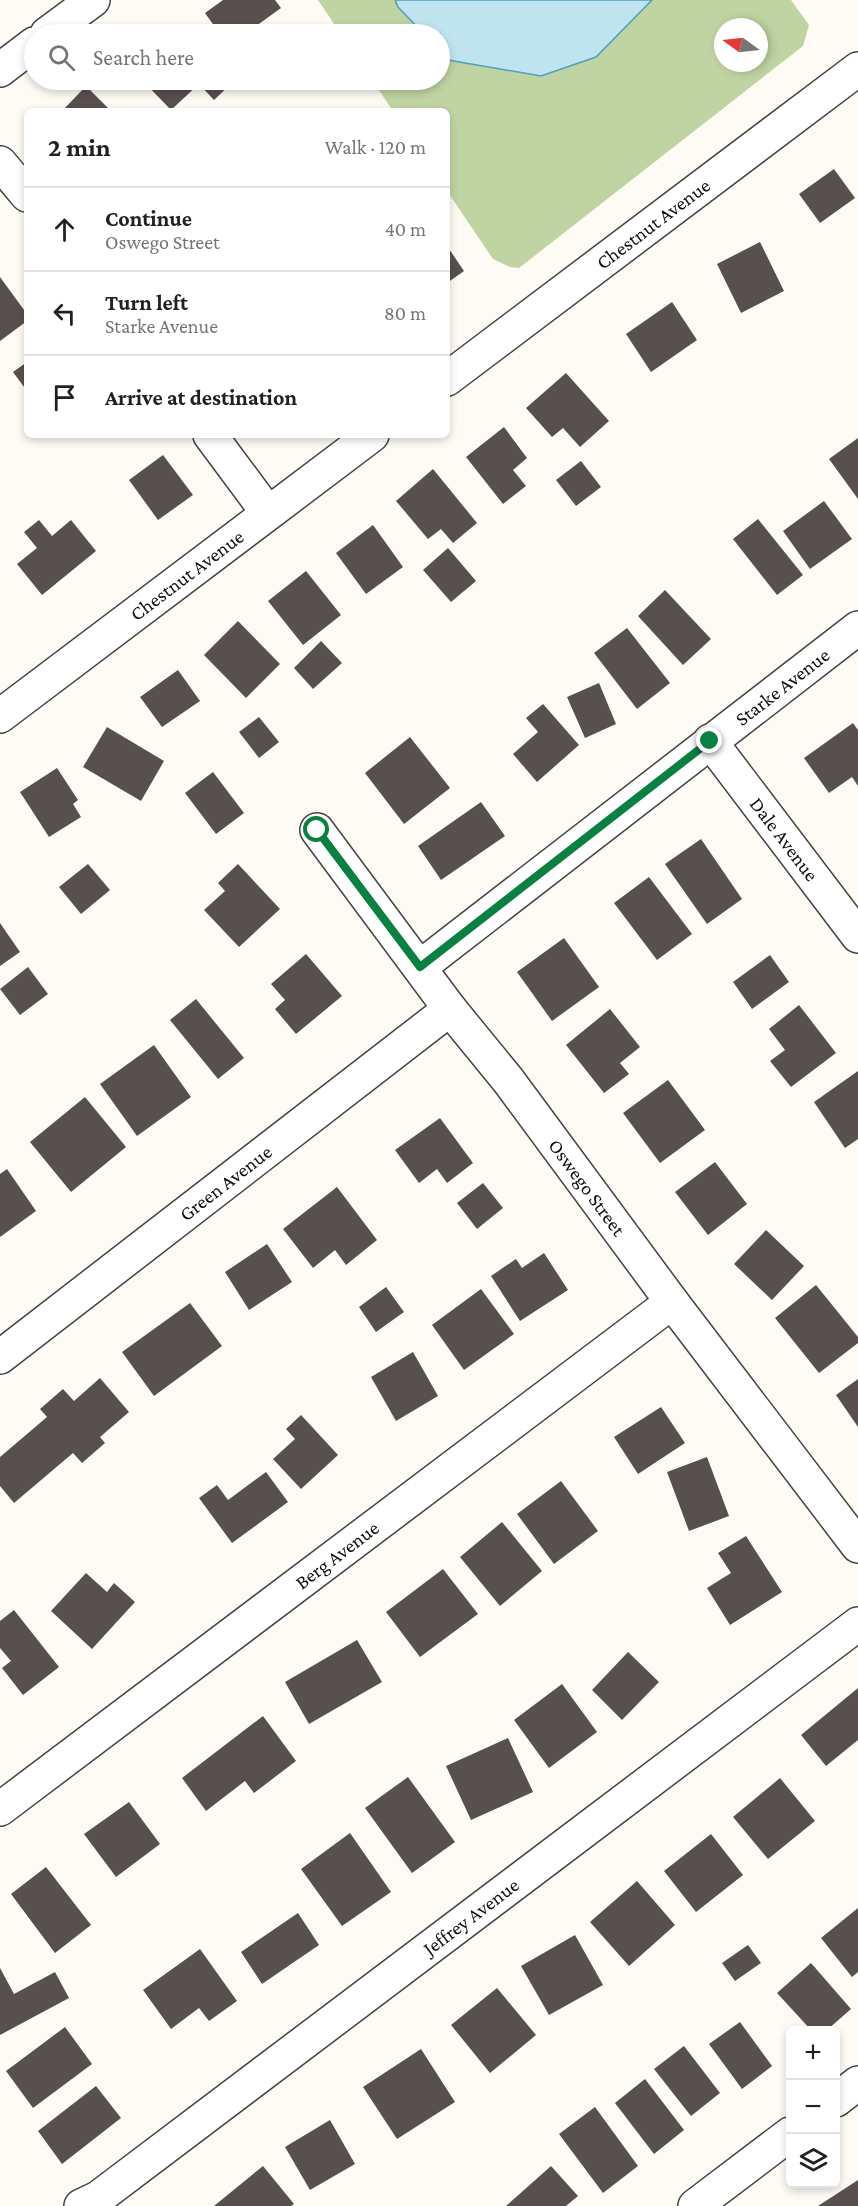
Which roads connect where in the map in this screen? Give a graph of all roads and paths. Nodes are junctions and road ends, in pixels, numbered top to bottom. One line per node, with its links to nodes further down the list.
1 (93, 0): 2 (street)
2 (61, 24)
3 (24, 52): 5 (street)
4 (858, 69): 8 (street, Chestnut Avenue)
5 (0, 70)
6 (0, 164): 7 (street)
7 (24, 192)
8 (450, 377)
9 (212, 438): 11 (street)
10 (368, 438): 11 (street, Chestnut Avenue)
11 (268, 513): 13 (street, Chestnut Avenue)
12 (858, 628): 14 (street, Starke Avenue)
13 (0, 716)
14 (710, 741): 16 (street, Dale Avenue); 17 (street, Starke Avenue)
15 (317, 830): 17 (street, Oswego Street)
16 (858, 936)
17 (420, 967): 18 (street, Oswego Street)
18 (450, 1009): 19 (street, Oswego Street); 20 (street, Green Avenue)
19 (672, 1302): 21 (street, Oswego Street); 23 (street, Berg Avenue)
20 (0, 1357)
21 (858, 1546)
22 (858, 1624): 27 (street, Jeffrey Avenue)
23 (0, 1809)
24 (858, 2083): 25 (street)
25 (840, 2097)
26 (786, 2137): 28 (street)
27 (81, 2206)
28 (695, 2206)

